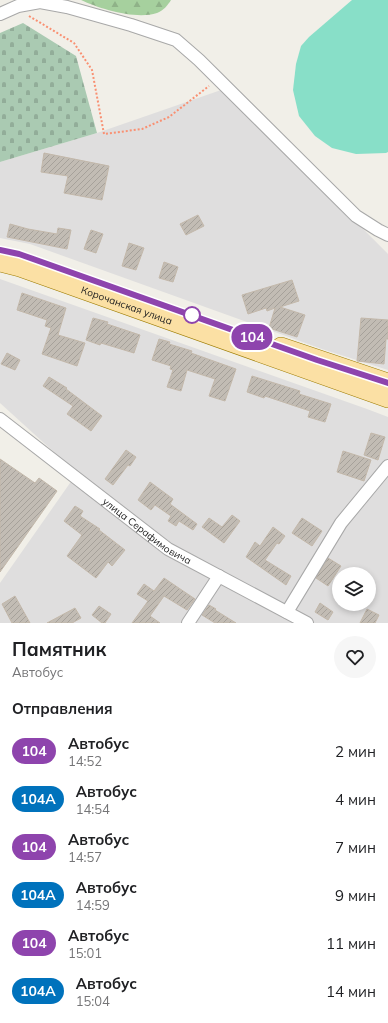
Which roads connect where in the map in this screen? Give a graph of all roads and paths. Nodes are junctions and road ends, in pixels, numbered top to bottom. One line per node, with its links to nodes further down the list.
1 (18, 6): 2 (street); 3 (street); 3 (path)
2 (0, 14)
3 (217, 80): 4 (street)
4 (388, 235)
5 (0, 250): 7 (main road, Корочанская улица)
6 (0, 262): 8 (main road, Корочанская улица)
7 (388, 383)
8 (388, 398)
9 (0, 419): 11 (street, улица Серафимовича)
10 (388, 466): 12 (street)
11 (219, 576): 12 (street, улица Серафимовича); 13 (street)
12 (287, 612): 14 (street, улица Серафимовича)
13 (188, 623)
14 (307, 623)

